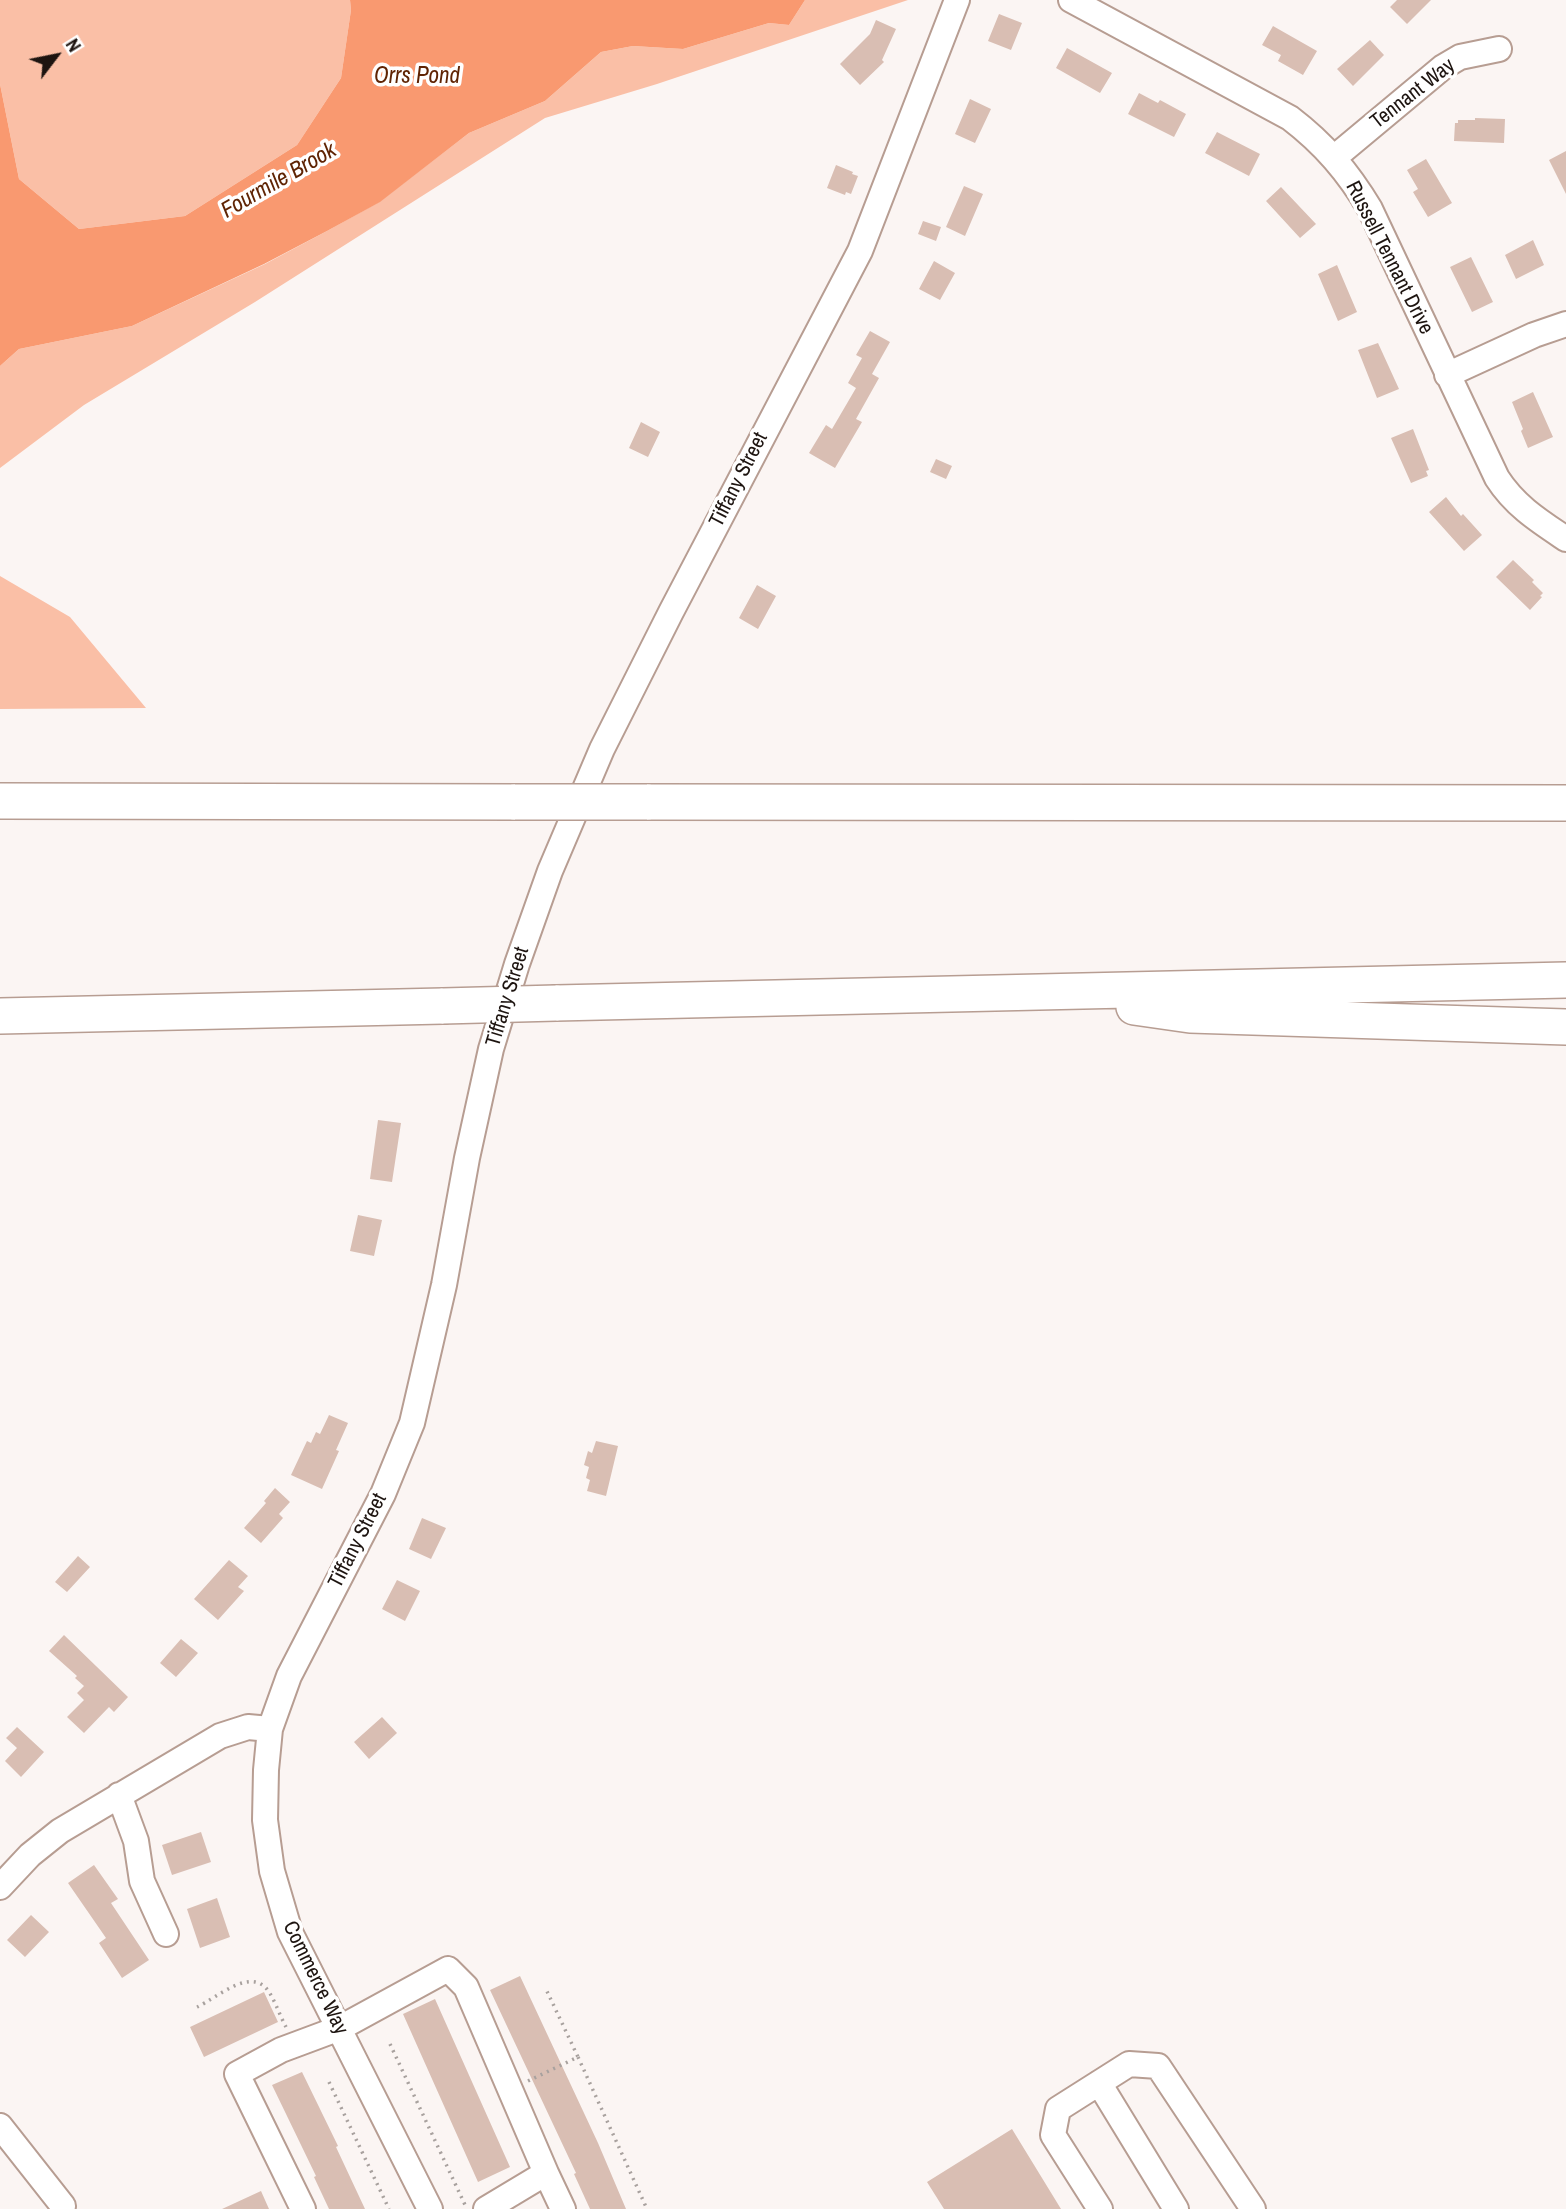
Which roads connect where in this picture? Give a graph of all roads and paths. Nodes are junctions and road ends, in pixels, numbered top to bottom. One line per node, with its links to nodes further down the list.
1 (957, 0): 14 (street, Tiffany Street)
2 (1071, 0): 4 (street, Russell Tennant Drive)
3 (1499, 49): 4 (street, Tennant Way)
4 (1335, 157): 6 (street, Russell Tennant Drive)
5 (1566, 324): 6 (street)
6 (1447, 374): 7 (street, Russell Tennant Drive)
7 (1566, 540)
8 (0, 801): 9 (highway, bridge)
9 (1566, 803)
10 (1566, 980): 11 (highway)
11 (1034, 992): 12 (highway, bridge); 13 (highway)
12 (0, 1016)
13 (1566, 1027)
14 (270, 1729): 15 (street); 20 (street, Commerce Way)
15 (119, 1795): 16 (street); 17 (street)
16 (0, 1887)
17 (166, 1934)
18 (545, 1987): 23 (path)
19 (197, 2007): 22 (path)
20 (340, 2028): 22 (street); 26 (street); 33 (street, Commerce Way)
21 (390, 2044): 34 (path)
22 (295, 2045): 31 (street)
23 (578, 2057): 26 (path); 37 (path)
24 (329, 2082): 32 (path)
25 (1099, 2083): 30 (street); 38 (street); 39 (street)
26 (510, 2090): 28 (street)
27 (0, 2126): 29 (street)
28 (547, 2173): 35 (street); 36 (street)
29 (63, 2206)
30 (1250, 2208)
31 (303, 2209)
32 (389, 2209)
33 (430, 2209)
34 (467, 2209)
35 (486, 2209)
36 (563, 2209)
37 (648, 2209)
38 (1100, 2209)
39 (1176, 2209)

